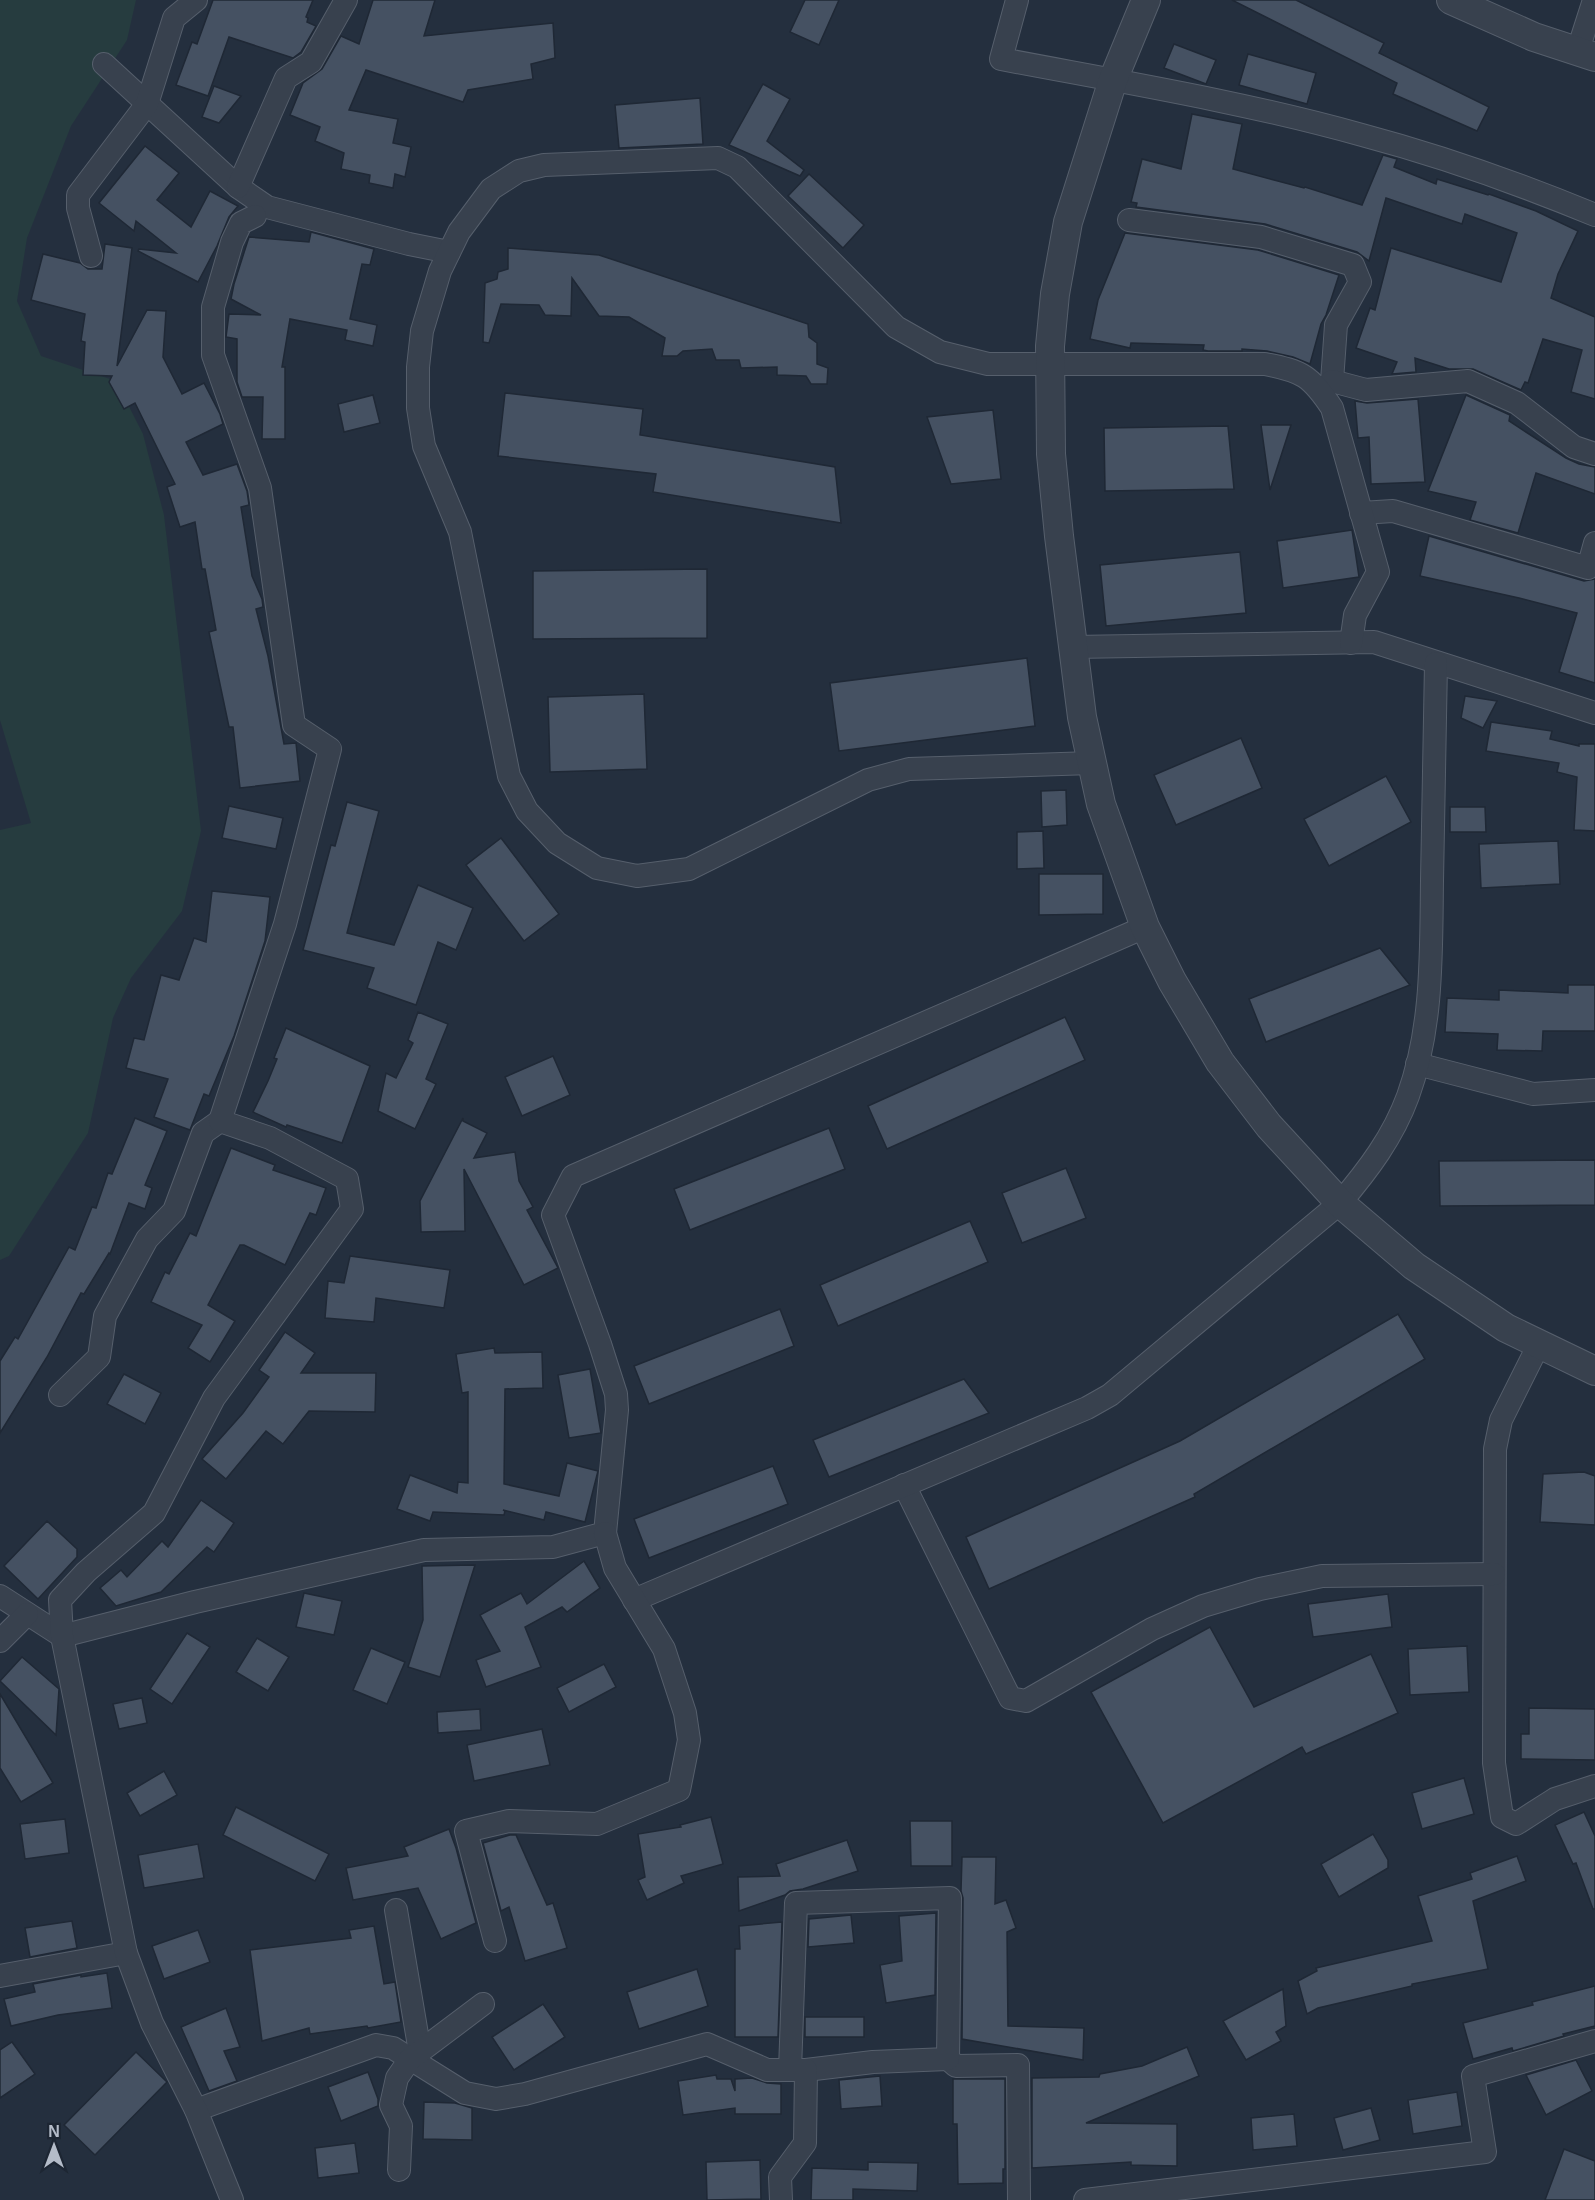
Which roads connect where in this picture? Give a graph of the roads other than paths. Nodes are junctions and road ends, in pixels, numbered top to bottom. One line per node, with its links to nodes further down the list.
1 (196, 0): 10 (street)
2 (346, 0): 11 (street)
3 (1017, 0): 9 (street)
4 (1146, 0): 9 (street)
5 (1451, 0): 7 (street)
6 (1594, 0): 7 (street)
7 (1586, 55)
8 (104, 64): 10 (street)
9 (1113, 80): 12 (street); 17 (street)
10 (147, 104): 11 (street); 16 (street)
11 (237, 187): 15 (street)
12 (1595, 215)
13 (255, 216): 30 (street)
14 (1129, 220): 18 (street)
15 (449, 252): 17 (street); 26 (street)
16 (91, 256)
17 (1050, 365): 18 (street); 23 (street)
18 (1326, 386): 19 (street); 20 (street)
19 (1595, 454)
20 (1361, 513): 21 (street); 22 (street)
21 (1595, 543)
22 (1351, 643): 23 (street); 24 (street)
23 (1073, 648): 26 (street)
24 (1436, 663): 25 (street); 28 (street)
25 (1595, 713)
26 (1092, 763): 27 (street)
27 (1145, 927): 31 (street); 36 (street)
28 (1417, 1064): 29 (street); 31 (street)
29 (1595, 1090)
30 (220, 1121): 34 (street); 41 (street)
31 (1340, 1203): 32 (street); 35 (street)
32 (1539, 1344): 33 (street); 37 (street)
33 (1595, 1371)
34 (60, 1395)
35 (904, 1485): 37 (street); 39 (street)
36 (605, 1533): 39 (street); 41 (street)
37 (1494, 1574): 43 (street)
38 (0, 1596): 40 (street)
39 (634, 1600): 45 (street)
40 (27, 1614): 41 (street); 42 (street)
41 (62, 1636): 46 (street)
42 (0, 1641)
43 (1595, 1786)
44 (396, 1910): 50 (street)
45 (495, 1941)
46 (126, 1953): 47 (street); 53 (street)
47 (0, 1976)
48 (483, 2004): 50 (street)
49 (1595, 2042): 58 (street)
50 (415, 2055): 52 (street); 53 (street); 54 (street)
51 (948, 2059): 52 (street); 52 (street); 57 (street)
52 (798, 2070): 56 (street)
53 (196, 2110): 55 (street)
54 (399, 2170)
55 (232, 2200)
56 (781, 2200)
57 (1019, 2200)
58 (1085, 2200)

